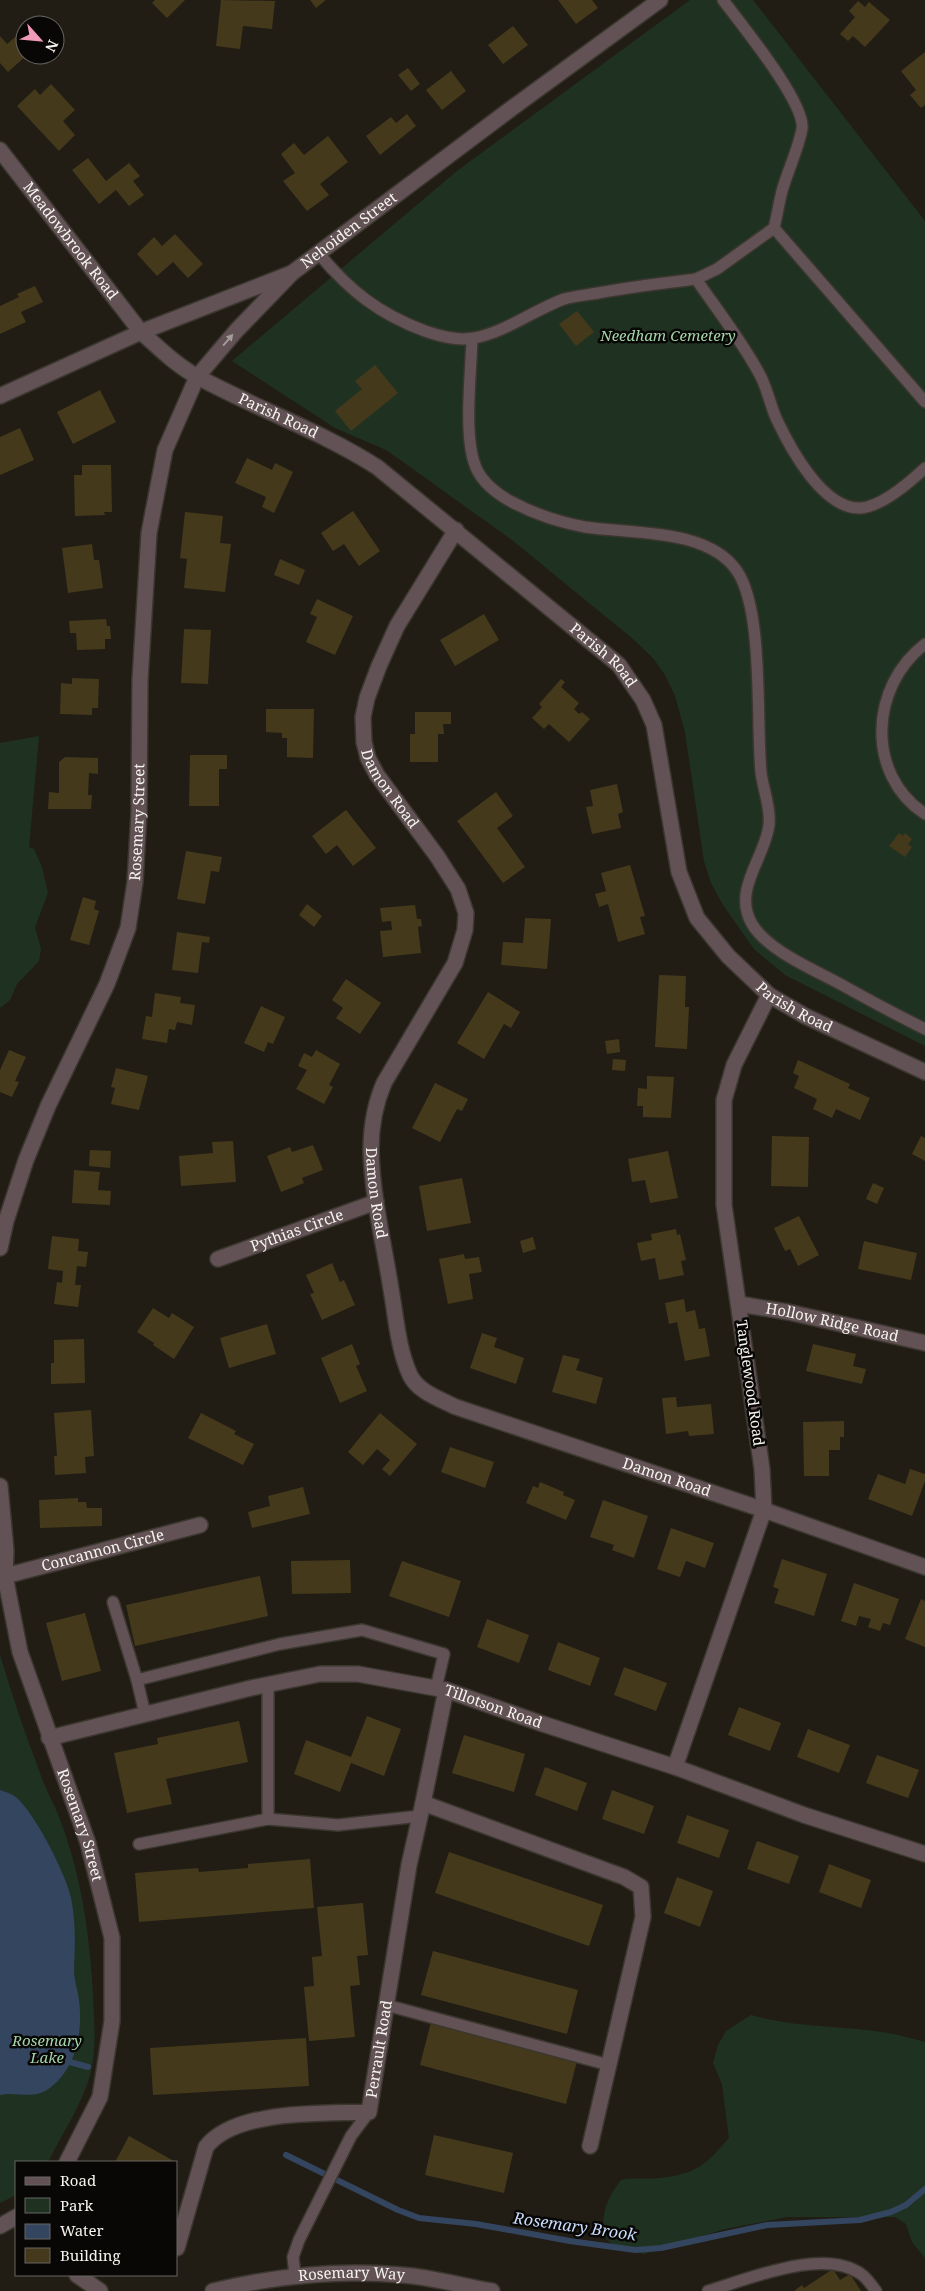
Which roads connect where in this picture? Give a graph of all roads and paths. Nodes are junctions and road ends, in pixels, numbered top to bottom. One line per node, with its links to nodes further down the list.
1 (723, 0): 4 (lane)
2 (654, 2): 5 (street, Nehoiden Street)
3 (0, 150): 8 (street, Meadowbrook Road)
4 (774, 228): 7 (lane); 12 (lane)
5 (319, 254): 6 (street, Nehoiden Street); 9 (lane)
6 (292, 274): 8 (street, Nehoiden Street); 10 (street, Rosemary Street, one-way to 6)
7 (696, 279): 9 (lane); 13 (lane)
8 (141, 332): 10 (street, Parish Road); 11 (street, Nehoiden Street)
9 (472, 339): 18 (lane)
10 (197, 377): 14 (street, Parish Road); 21 (street, Rosemary Street)
11 (0, 396)
12 (925, 402)
13 (922, 471)
14 (456, 530): 17 (street, Parish Road); 20 (street, Damon Road)
15 (925, 644): 16 (lane)
16 (925, 814)
17 (769, 995): 19 (street, Parish Road); 23 (street, Tanglewood Road)
18 (925, 1028)
19 (925, 1072)
20 (376, 1202): 22 (street, Pythias Circle); 26 (street, Damon Road)
21 (0, 1248)
22 (218, 1259)
23 (738, 1304): 24 (street, Hollow Ridge Road); 26 (street, Tanglewood Road)
24 (925, 1343)
25 (0, 1486): 29 (street, Rosemary Street)
26 (764, 1510): 28 (street, Damon Road); 36 (street, Tanglewood Road)
27 (200, 1525): 29 (street, Concannon Circle)
28 (925, 1567)
29 (5, 1576): 35 (street, Rosemary Street)
30 (113, 1602): 31 (lane)
31 (136, 1680): 33 (lane); 34 (lane)
32 (268, 1684): 33 (street, Tillotson Road); 34 (street, Tillotson Road); 38 (lane)
33 (441, 1689): 36 (street, Tillotson Road); 37 (street, Perrault Road)
34 (146, 1714): 35 (street, Tillotson Road)
35 (49, 1738): 45 (street, Rosemary Street)
36 (675, 1767): 40 (street, Tillotson Road)
37 (421, 1810): 38 (lane); 41 (street, Perrault Road); 42 (street)
38 (268, 1818): 39 (lane)
39 (139, 1844)
40 (925, 1854)
41 (386, 2005): 42 (lane); 43 (street, Perrault Road)
42 (608, 2064): 44 (street)
43 (369, 2112): 48 (street, Perrault Road); 49 (lane)
44 (590, 2146)
45 (68, 2161)
46 (15, 2218): 47 (street)
47 (0, 2226)
48 (178, 2245)
49 (295, 2275): 51 (street, Rosemary Way); 53 (street, Rosemary Way)
50 (78, 2276): 52 (street)
51 (483, 2290)
52 (100, 2291)
53 (212, 2291)
54 (708, 2291): 55 (lane)
55 (876, 2291)

